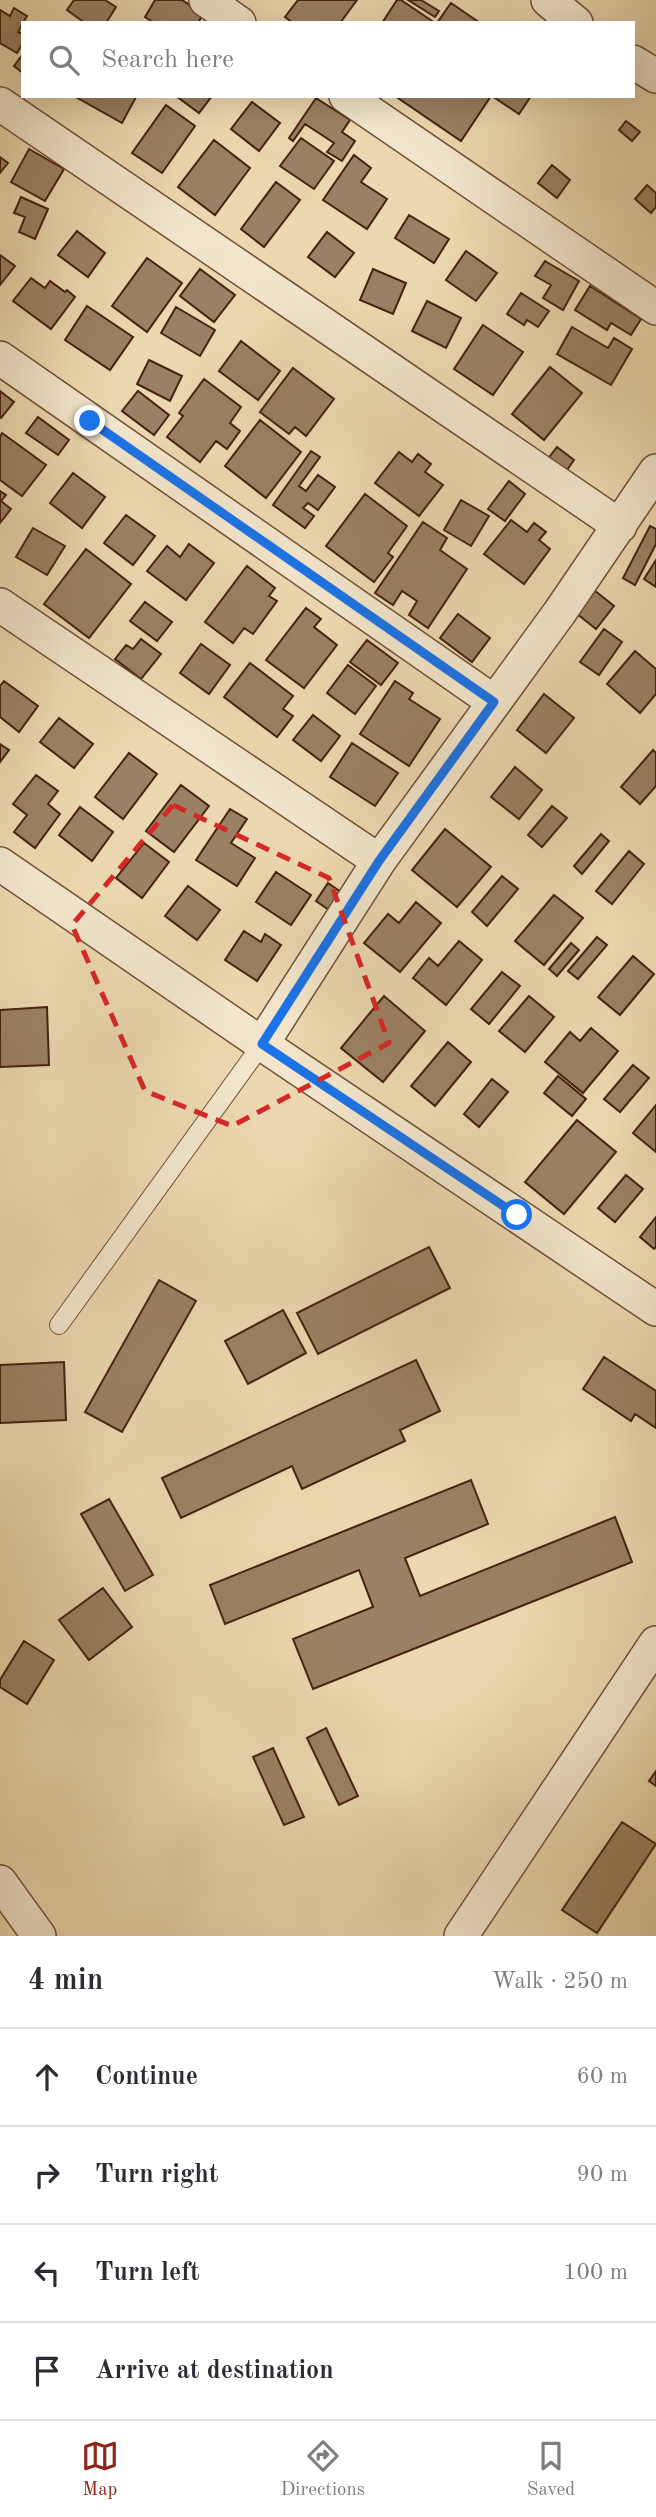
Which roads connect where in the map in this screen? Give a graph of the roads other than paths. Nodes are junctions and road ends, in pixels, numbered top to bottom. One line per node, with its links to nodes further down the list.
1 (206, 0): 3 (street)
2 (548, 0): 4 (street)
3 (236, 21)
4 (574, 21)
5 (635, 63): 6 (street)
6 (656, 76)
7 (349, 98): 9 (street)
8 (0, 104): 12 (street)
9 (656, 308)
10 (0, 358): 14 (street)
11 (656, 471): 12 (street)
12 (620, 526): 14 (street)
13 (0, 605): 15 (street)
14 (494, 702): 15 (street)
15 (379, 861): 17 (street)
16 (0, 864): 17 (street)
17 (262, 1044): 18 (street); 19 (lane)
18 (656, 1308)
19 (59, 1325)
20 (656, 1643): 23 (street)
21 (0, 1882): 22 (street)
22 (39, 1936)
23 (461, 1936)

